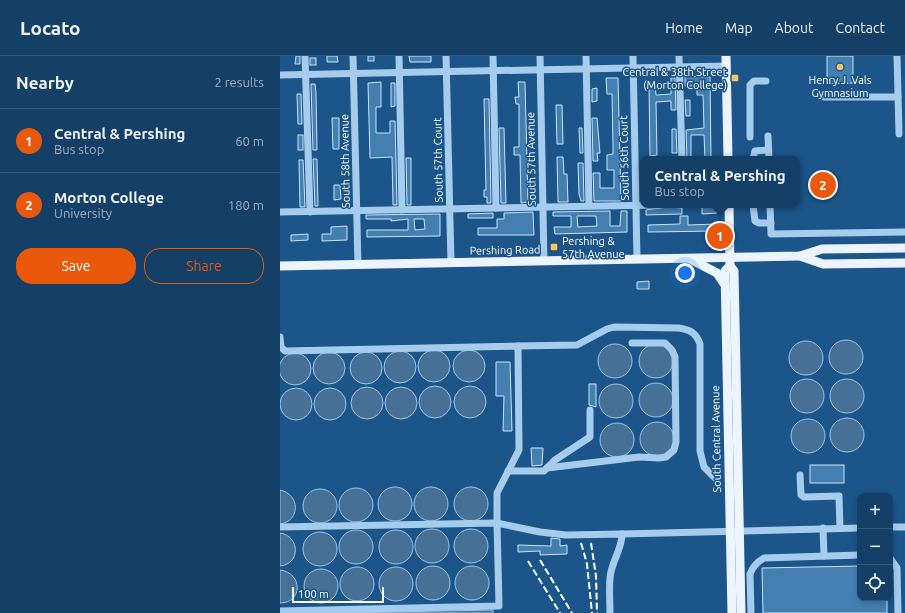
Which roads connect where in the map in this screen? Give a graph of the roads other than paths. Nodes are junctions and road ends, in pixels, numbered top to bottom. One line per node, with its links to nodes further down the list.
1 (305, 56): 21 (street)
2 (353, 56): 20 (street, South 58th Avenue)
3 (399, 56): 19 (street)
4 (446, 56): 18 (street, South 57th Court)
5 (493, 56): 16 (street)
6 (540, 56): 17 (street, South 57th Avenue)
7 (586, 56): 15 (street)
8 (633, 56): 14 (street, South 56th Court)
9 (679, 56): 13 (street)
10 (726, 56): 12 (main road)
11 (897, 56): 25 (street)
12 (727, 66): 13 (street); 31 (main road)
13 (679, 67): 14 (street); 30 (street)
14 (633, 68): 15 (street); 34 (street, South 56th Court)
15 (586, 69): 17 (street); 36 (street)
16 (493, 70): 17 (street); 18 (street); 38 (street)
17 (540, 70): 37 (street, South 57th Avenue)
18 (447, 71): 19 (street); 42 (street, South 57th Court)
19 (400, 72): 20 (street); 43 (street)
20 (354, 73): 21 (street); 44 (street, South 58th Avenue)
21 (306, 74): 22 (street); 46 (street)
22 (280, 75)
23 (766, 81): 28 (street)
24 (824, 97): 25 (street)
25 (898, 97): 26 (street)
26 (899, 134)
27 (768, 136): 29 (street)
28 (750, 137)
29 (768, 150): 32 (street); 33 (street)
30 (682, 156)
31 (728, 156)
32 (754, 156)
33 (769, 156)
34 (636, 205): 35 (street); 36 (street); 52 (street, South 56th Court)
35 (640, 205)
36 (589, 206): 37 (street)
37 (543, 207): 38 (street); 53 (street, South 57th Avenue)
38 (496, 208): 42 (street)
39 (729, 208): 54 (main road, South Central Avenue)
40 (753, 208): 47 (street)
41 (770, 208): 47 (street)
42 (450, 209): 43 (street); 55 (street, South 57th Court)
43 (402, 210): 44 (street)
44 (357, 211): 46 (street); 57 (street, South 58th Avenue)
45 (280, 212): 46 (street)
46 (310, 212)
47 (770, 223): 48 (street)
48 (905, 232)
49 (905, 248): 50 (main road)
50 (800, 256): 54 (main road, Pershing Road); 56 (main road)
51 (689, 258): 52 (main road, Pershing Road); 54 (main road, Pershing Road); 59 (main road)
52 (637, 259): 53 (main road, Pershing Road)
53 (544, 261): 55 (main road, Pershing Road)
54 (730, 262): 59 (main road, South Central Avenue); 63 (main road, South Central Avenue)
55 (451, 263): 57 (main road, Pershing Road)
56 (905, 263)
57 (358, 265): 58 (main road, Pershing Road)
58 (280, 266)
59 (725, 285): 63 (main road, South Central Avenue)
60 (280, 337): 62 (street)
61 (632, 342): 65 (street)
62 (518, 346): 66 (street); 68 (street)
63 (731, 358): 83 (main road, South Central Avenue); 84 (main road, South Central Avenue)
64 (590, 410): 65 (street)
65 (547, 468): 66 (street)
66 (508, 471): 69 (street)
67 (800, 475): 74 (street)
68 (715, 478)
69 (497, 523): 70 (street); 76 (street); 80 (street)
70 (280, 527)
71 (893, 527): 72 (street)
72 (905, 527)
73 (823, 528): 74 (street); 76 (street); 78 (street)
74 (840, 528): 75 (street)
75 (857, 528)
76 (622, 534): 82 (street)
77 (857, 555): 78 (street)
78 (824, 556): 85 (street)
79 (893, 562): 86 (street)
80 (499, 609): 81 (street)
81 (280, 610)
82 (610, 613)
83 (732, 613)
84 (741, 613)
85 (751, 613)
86 (898, 613)

